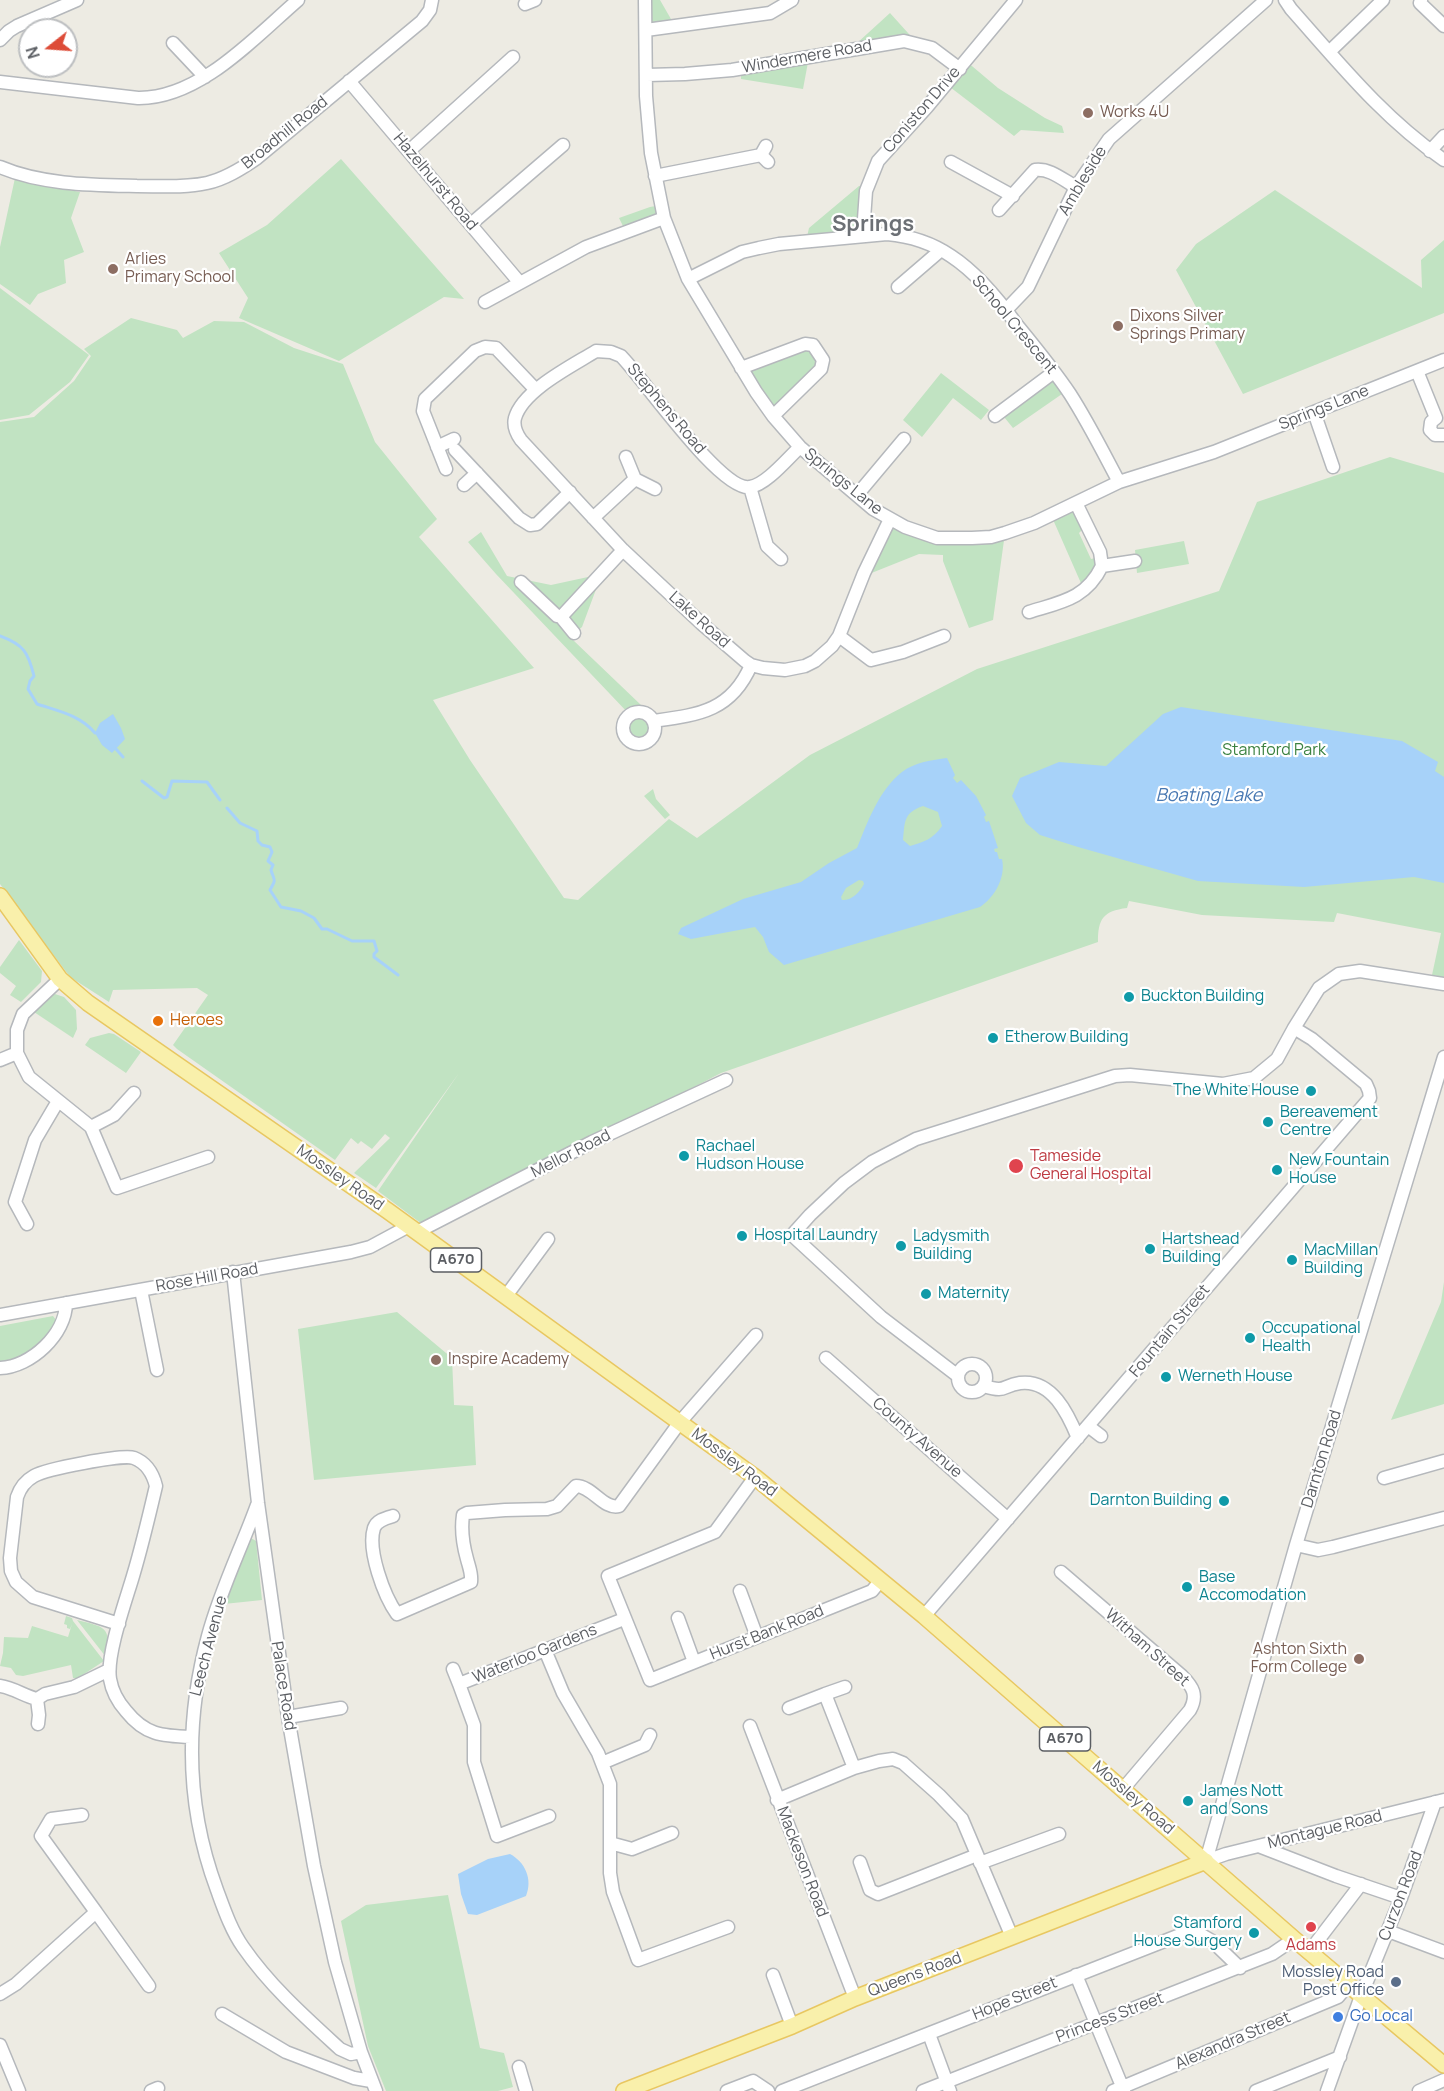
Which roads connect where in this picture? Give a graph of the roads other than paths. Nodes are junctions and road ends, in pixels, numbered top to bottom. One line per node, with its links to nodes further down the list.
1 (298, 0): 19 (street)
2 (645, 0): 12 (street, Springs Lane)
3 (792, 0): 12 (street)
4 (1016, 0): 17 (street, Coniston Drive)
5 (1266, 0): 31 (street, Ambleside)
6 (1285, 0): 15 (street)
7 (1383, 0): 15 (street)
8 (72, 1): 13 (street)
9 (1418, 1): 11 (street)
10 (432, 3): 20 (street, Broadhill Road)
11 (1444, 26)
12 (646, 30): 18 (street, Springs Lane)
13 (0, 40)
14 (173, 43): 19 (street)
15 (1329, 52): 25 (street)
16 (513, 57): 24 (street)
17 (960, 69): 18 (street, Windermere Road); 36 (street, Coniston Drive)
18 (647, 75): 30 (street, Springs Lane)
19 (205, 77): 21 (street)
20 (349, 81): 24 (street, Hazelhurst Road); 29 (street, Broadhill Road)
21 (0, 82)
22 (1444, 136): 25 (street)
23 (563, 145): 35 (street)
24 (409, 151): 35 (street, Hazelhurst Road)
25 (1430, 151): 27 (street)
26 (765, 154): 30 (street)
27 (1444, 160)
28 (951, 162): 32 (street)
29 (0, 167)
30 (655, 176): 34 (street, Springs Lane)
31 (1076, 187): 32 (street); 42 (street, Ambleside)
32 (1012, 196): 33 (street)
33 (999, 210)
34 (664, 218): 38 (street, Springs Lane); 39 (street)
35 (471, 224): 39 (street, Hazelhurst Road)
36 (868, 235): 37 (street, School Crescent); 38 (street, School Crescent)
37 (941, 250): 40 (street); 42 (street, School Crescent)
38 (688, 279): 44 (street, Springs Lane)
39 (520, 283): 41 (street)
40 (897, 287)
41 (485, 302)
42 (1006, 310): 46 (street, School Crescent)
43 (1444, 360): 45 (street, Springs Lane)
44 (741, 368): 50 (street, Springs Lane); 50 (street)
45 (1417, 371): 49 (street, Springs Lane); 52 (street)
46 (1054, 372): 51 (street); 62 (street, School Crescent)
47 (536, 390): 48 (street, Stephens Road); 55 (street); 64 (street, Stephens Road)
48 (526, 401): 66 (street, Lake Road)
49 (1314, 412): 58 (street); 62 (street, Springs Lane)
50 (773, 416): 56 (street, Springs Lane)
51 (994, 416)
52 (1440, 418): 53 (street)
53 (1444, 435)
54 (904, 439): 67 (street)
55 (437, 447): 59 (street); 60 (street)
56 (800, 447): 64 (street); 67 (street, Springs Lane)
57 (626, 458): 61 (street)
58 (1333, 467)
59 (446, 469)
60 (477, 473): 63 (street); 66 (street)
61 (635, 479): 65 (street); 69 (street)
62 (1119, 482): 68 (street, Springs Lane)
63 (464, 485)
64 (750, 487): 72 (street)
65 (655, 489)
66 (570, 492): 69 (street, Lake Road)
67 (857, 495): 70 (street, Springs Lane)
68 (1076, 503): 70 (street, Springs Lane); 74 (street)
69 (593, 518): 71 (street, Lake Road)
70 (890, 519): 79 (street)
71 (623, 550): 77 (street); 81 (street, Lake Road)
72 (782, 560)
73 (1135, 561): 74 (street)
74 (1102, 566): 76 (street)
75 (521, 582): 77 (street)
76 (1029, 612)
77 (561, 616): 78 (street)
78 (574, 633)
79 (839, 636): 80 (street); 81 (street)
80 (944, 636)
81 (751, 665): 82 (street)
82 (653, 720)
83 (0, 896): 84 (main road, Mossley Road / A670)
84 (60, 979): 87 (street); 96 (main road, Mossley Road / A670)
85 (1444, 984): 86 (street)
86 (1294, 1028): 107 (street); 110 (street, Fountain Street)
87 (17, 1053): 89 (street); 92 (street)
88 (1444, 1058): 120 (street, Darnton Road)
89 (0, 1060)
90 (726, 1080): 96 (street, Mellor Road)
91 (134, 1093): 93 (street)
92 (58, 1101): 93 (street); 95 (street)
93 (92, 1127): 94 (street)
94 (208, 1157)
95 (27, 1224)
96 (413, 1229): 98 (street, Rose Hill Road); 100 (main road, Mossley Road / A670)
97 (548, 1239): 100 (street)
98 (233, 1272): 99 (street, Rose Hill Road); 116 (street, Palace Road)
99 (141, 1290): 101 (street, Rose Hill Road); 106 (street)
100 (506, 1296): 109 (main road, Mossley Road / A670)
101 (66, 1303): 102 (street, Rose Hill Road); 105 (street)
102 (0, 1315)
103 (756, 1335): 109 (street)
104 (826, 1358): 119 (street, County Avenue)
105 (0, 1368)
106 (157, 1370)
107 (958, 1376): 108 (street); 108 (street)
108 (984, 1386): 112 (street)
109 (680, 1422): 114 (main road, Mossley Road / A670); 117 (street)
110 (1088, 1426): 111 (street); 112 (street, Fountain Street)
111 (1101, 1436)
112 (1078, 1437): 119 (street, Fountain Street)
113 (1444, 1461): 115 (street)
114 (755, 1477): 122 (main road, Mossley Road / A670); 126 (street)
115 (1384, 1478)
116 (258, 1503): 140 (street, Palace Road); 144 (street, Leech Avenue)
117 (393, 1516)
118 (1444, 1518): 120 (street)
119 (1008, 1519): 124 (street, Fountain Street)
120 (1296, 1545): 157 (street, Darnton Road)
121 (1060, 1572): 147 (street, Witham Street)
122 (881, 1580): 124 (main road, Mossley Road / A670); 128 (street, Hurst Bank Road)
123 (740, 1591): 128 (street)
124 (924, 1617): 147 (main road, Mossley Road / A670)
125 (678, 1618): 130 (street)
126 (624, 1619): 129 (street, Waterloo Gardens); 130 (street, Hurst Bank Road)
127 (118, 1624): 127 (street); 132 (street)
128 (757, 1637): 130 (street, Hurst Bank Road)
129 (545, 1650): 133 (street, Waterloo Gardens); 145 (street)
130 (694, 1662)
131 (453, 1669): 133 (street)
132 (109, 1670): 137 (street); 144 (street)
133 (459, 1684): 151 (street, Waterloo Gardens)
134 (0, 1686): 137 (street)
135 (845, 1687): 136 (street)
136 (825, 1694): 139 (street); 146 (street)
137 (37, 1699): 141 (street)
138 (341, 1708): 140 (street)
139 (789, 1708)
140 (288, 1717): 181 (street, Palace Road)
141 (38, 1724)
142 (750, 1726): 148 (street, Mackeson Road)
143 (650, 1734): 145 (street)
144 (191, 1737): 181 (street, Leech Avenue)
145 (602, 1763): 154 (street)
146 (854, 1768): 148 (street); 156 (street)
147 (1123, 1789): 157 (main road, Mossley Road / A670)
148 (777, 1800): 175 (street, Mackeson Road)
149 (1440, 1801): 155 (street, Montague Road); 160 (street, Curzon Road)
150 (82, 1815): 161 (street)
151 (549, 1815)
152 (672, 1833): 154 (street)
153 (1059, 1834): 156 (street)
154 (610, 1843): 162 (street)
155 (1261, 1847): 157 (street, Montague Road); 159 (street)
156 (979, 1859): 158 (street); 164 (street)
157 (1206, 1861): 164 (main road, Queens Road); 165 (main road, Mossley Road / A670)
158 (860, 1862)
159 (1361, 1884): 160 (street); 166 (street)
160 (1401, 1898): 163 (street, Curzon Road)
161 (96, 1912): 172 (street); 173 (street)
162 (728, 1927)
163 (1388, 1931): 167 (street); 174 (street, Curzon Road)
164 (1012, 1937): 175 (main road, Queens Road)
165 (1294, 1939): 166 (main road, Mossley Road / A670); 168 (street, Princess Street)
166 (1309, 1952): 171 (main road, Mossley Road / A670)
167 (1444, 1952)
168 (1240, 1968): 170 (street, Hope Street); 177 (street, Princess Street)
169 (772, 1975): 178 (street)
170 (1076, 1975): 177 (street); 179 (street, Hope Street)
171 (1348, 1985): 174 (main road, Mossley Road / A670); 189 (street, Alexandra Street)
172 (149, 1986)
173 (0, 1994)
174 (1361, 1996): 182 (street, Curzon Road); 183 (main road, Mossley Road / A670)
175 (855, 1998): 178 (main road, Queens Road)
176 (222, 2014): 186 (street)
177 (1096, 2024): 187 (street, Princess Street); 189 (street)
178 (792, 2026): 188 (main road, Queens Road)
179 (929, 2034): 187 (street); 194 (street, Hope Street)
180 (0, 2045): 190 (street)
181 (361, 2052): 186 (street, Palace Road)
182 (1340, 2056): 196 (street); 197 (street, Curzon Road)
183 (1444, 2065)
184 (519, 2067): 191 (street)
185 (1444, 2080): 198 (street)
186 (373, 2086)
187 (948, 2086): 195 (street, Princess Street)
188 (628, 2090)
189 (1120, 2090)
190 (19, 2091)
191 (526, 2091)
192 (727, 2091): 193 (street)
193 (768, 2091)
194 (782, 2091)
195 (923, 2091)
196 (1256, 2091)
197 (1327, 2091)
198 (1419, 2091)

